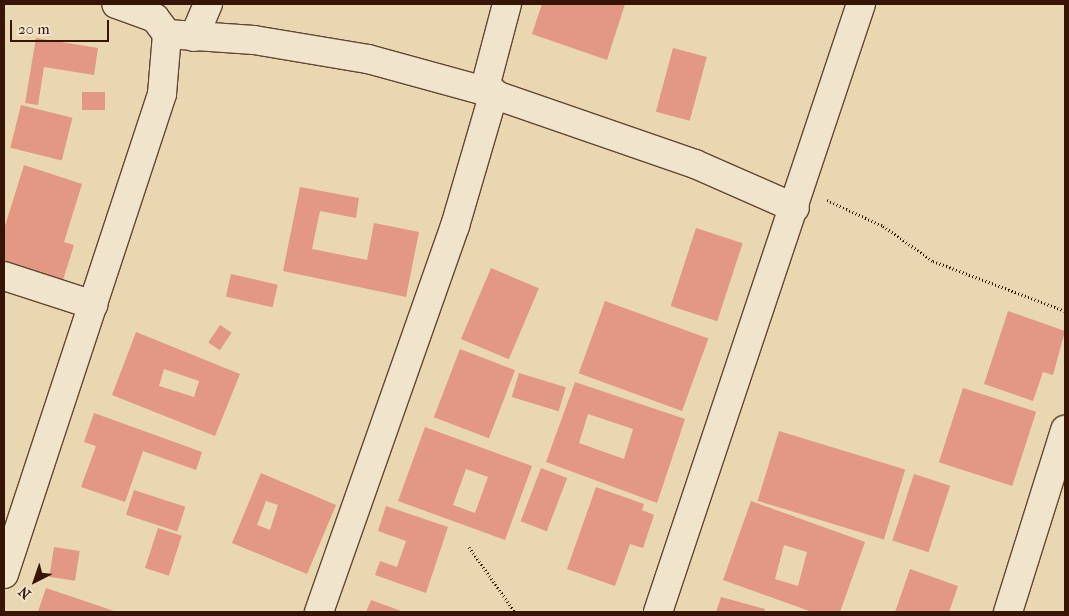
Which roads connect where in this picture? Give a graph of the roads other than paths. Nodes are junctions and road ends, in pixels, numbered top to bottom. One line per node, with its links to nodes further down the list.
1 (116, 4): 5 (street)
2 (208, 4): 6 (street)
3 (507, 4): 7 (street)
4 (861, 4): 8 (street)
5 (167, 34): 6 (street); 10 (street)
6 (194, 37): 7 (street)
7 (489, 92): 8 (street); 13 (street)
8 (799, 199): 14 (street)
9 (4, 276): 10 (street)
10 (93, 305): 12 (street)
11 (1065, 430): 15 (street)
12 (4, 574)
13 (319, 612)
14 (658, 612)
15 (1008, 612)

